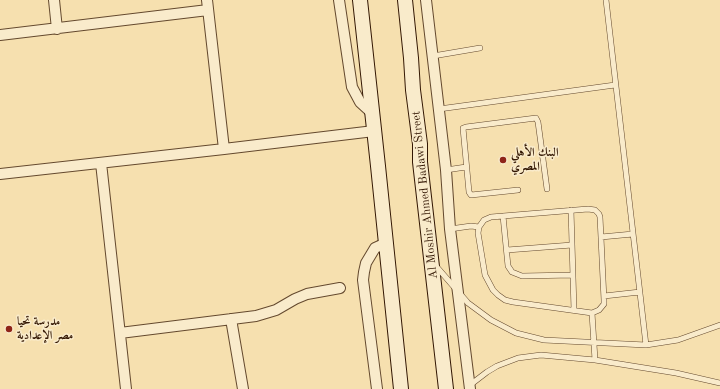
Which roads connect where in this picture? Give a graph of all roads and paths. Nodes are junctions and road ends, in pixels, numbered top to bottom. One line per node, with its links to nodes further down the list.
1 (54, 0): 8 (street)
2 (339, 0): 14 (street)
3 (360, 0): 14 (street)
4 (405, 0): 32 (street, Al Moshir Ahmed Badawi Street)
5 (426, 0): 11 (street)
6 (606, 0): 12 (lane)
7 (208, 5): 8 (street); 16 (street)
8 (57, 29): 9 (street)
9 (0, 36)
10 (480, 48): 11 (lane)
11 (433, 56): 13 (street)
12 (615, 85): 13 (lane); 27 (lane)
13 (439, 109): 19 (street)
14 (372, 113): 15 (street)
15 (374, 131): 16 (street); 29 (street)
16 (224, 149): 17 (street)
17 (101, 163): 20 (street); 42 (street)
18 (466, 167): 19 (lane); 21 (lane); 22 (lane)
19 (446, 170): 26 (street)
20 (0, 174)
21 (547, 189)
22 (518, 190)
23 (570, 210): 24 (lane); 28 (lane); 30 (lane)
24 (503, 216): 25 (lane); 31 (lane)
25 (479, 227): 26 (lane); 38 (lane)
26 (450, 229): 35 (street)
27 (633, 234): 28 (lane); 36 (lane)
28 (601, 237): 37 (lane)
29 (386, 243): 50 (street); 51 (street)
30 (572, 245): 31 (lane); 33 (lane)
31 (506, 250): 33 (lane)
32 (432, 261): 35 (lane); 52 (street, Al Moshir Ahmed Badawi Street)
33 (573, 275): 38 (lane)
34 (340, 288): 40 (street)
35 (458, 292): 43 (lane); 47 (street)
36 (640, 292): 37 (lane); 44 (lane)
37 (604, 296): 39 (lane)
38 (574, 310): 39 (lane)
39 (592, 313): 43 (lane)
40 (231, 319): 42 (street); 49 (street)
41 (720, 325): 44 (lane)
42 (120, 333): 48 (street)
43 (594, 343): 44 (lane); 45 (lane)
44 (646, 345)
45 (595, 360): 46 (lane); 47 (lane)
46 (720, 383)
47 (470, 388)
48 (126, 389)
49 (243, 389)
50 (376, 389)
51 (401, 389)
52 (446, 389)

